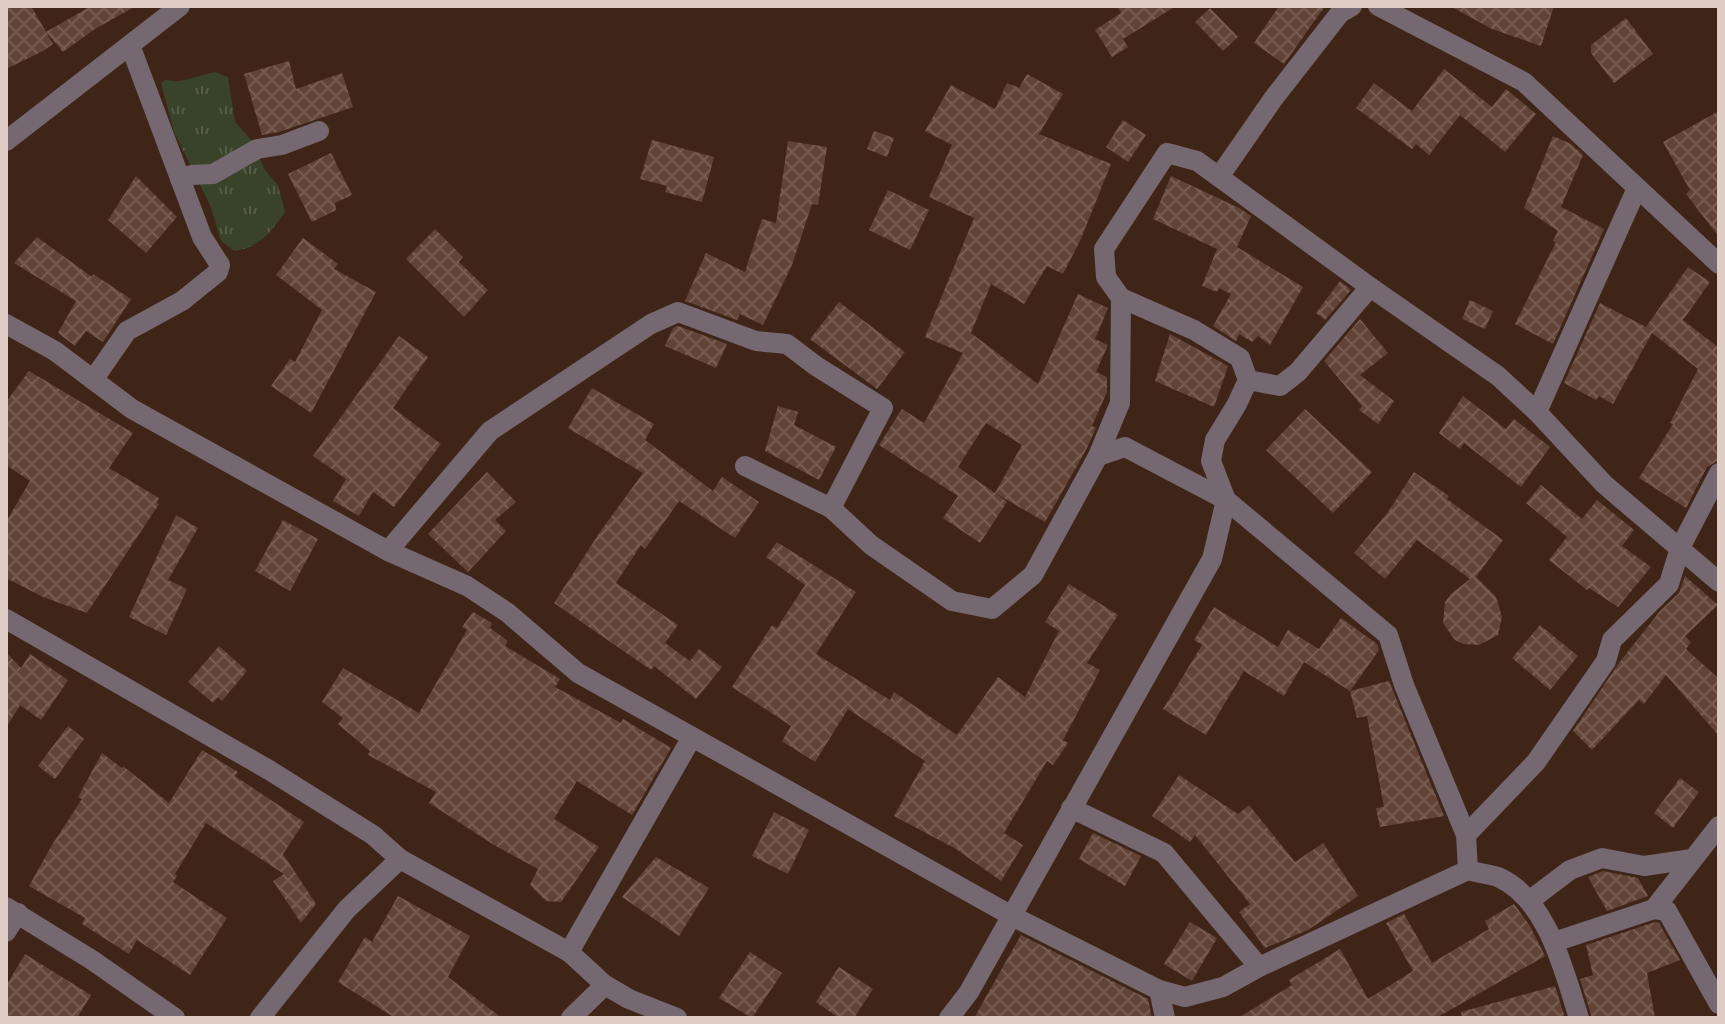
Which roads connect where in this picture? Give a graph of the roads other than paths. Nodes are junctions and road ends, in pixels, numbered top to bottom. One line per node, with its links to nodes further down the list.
1 (180, 6): 4 (street)
2 (1378, 6): 9 (street)
3 (1345, 8): 7 (street)
4 (130, 45): 6 (street); 8 (street)
5 (319, 131): 8 (street)
6 (6, 141)
7 (1219, 177): 11 (street); 12 (street)
8 (181, 181): 14 (street)
9 (1637, 188): 10 (street); 16 (street)
10 (1719, 264)
11 (1370, 287): 15 (street); 16 (street)
12 (1121, 298): 15 (street); 17 (street)
13 (6, 324): 14 (street)
14 (93, 380): 23 (street)
15 (1248, 380): 20 (street)
16 (1537, 412): 22 (street)
17 (1098, 456): 20 (street); 21 (street)
18 (745, 466): 21 (street)
19 (1719, 473): 22 (street)
20 (1226, 500): 27 (street); 29 (street)
21 (831, 508): 23 (street)
22 (1680, 548): 24 (street); 29 (street)
23 (388, 551): 26 (street)
24 (1719, 582)
25 (6, 619): 30 (street)
26 (692, 737): 36 (street); 39 (street)
27 (1071, 808): 36 (street); 40 (street)
28 (1719, 826): 31 (street)
29 (1466, 835): 32 (street)
30 (400, 859): 39 (street); 45 (street)
31 (1692, 859): 33 (street); 34 (street)
32 (1468, 870): 33 (street); 40 (street)
33 (1529, 901): 38 (street)
34 (1654, 909): 38 (street); 43 (street)
35 (12, 910): 37 (street); 44 (street)
36 (1012, 916): 42 (street); 48 (street)
37 (6, 932)
38 (1554, 942): 50 (street)
39 (569, 952): 41 (street)
40 (1259, 967): 42 (street)
41 (605, 985): 46 (street); 47 (street)
42 (1159, 990): 49 (street)
43 (1719, 1004)
44 (175, 1018)
45 (260, 1018)
46 (571, 1018)
47 (677, 1018)
48 (949, 1018)
49 (1165, 1018)
50 (1579, 1018)

